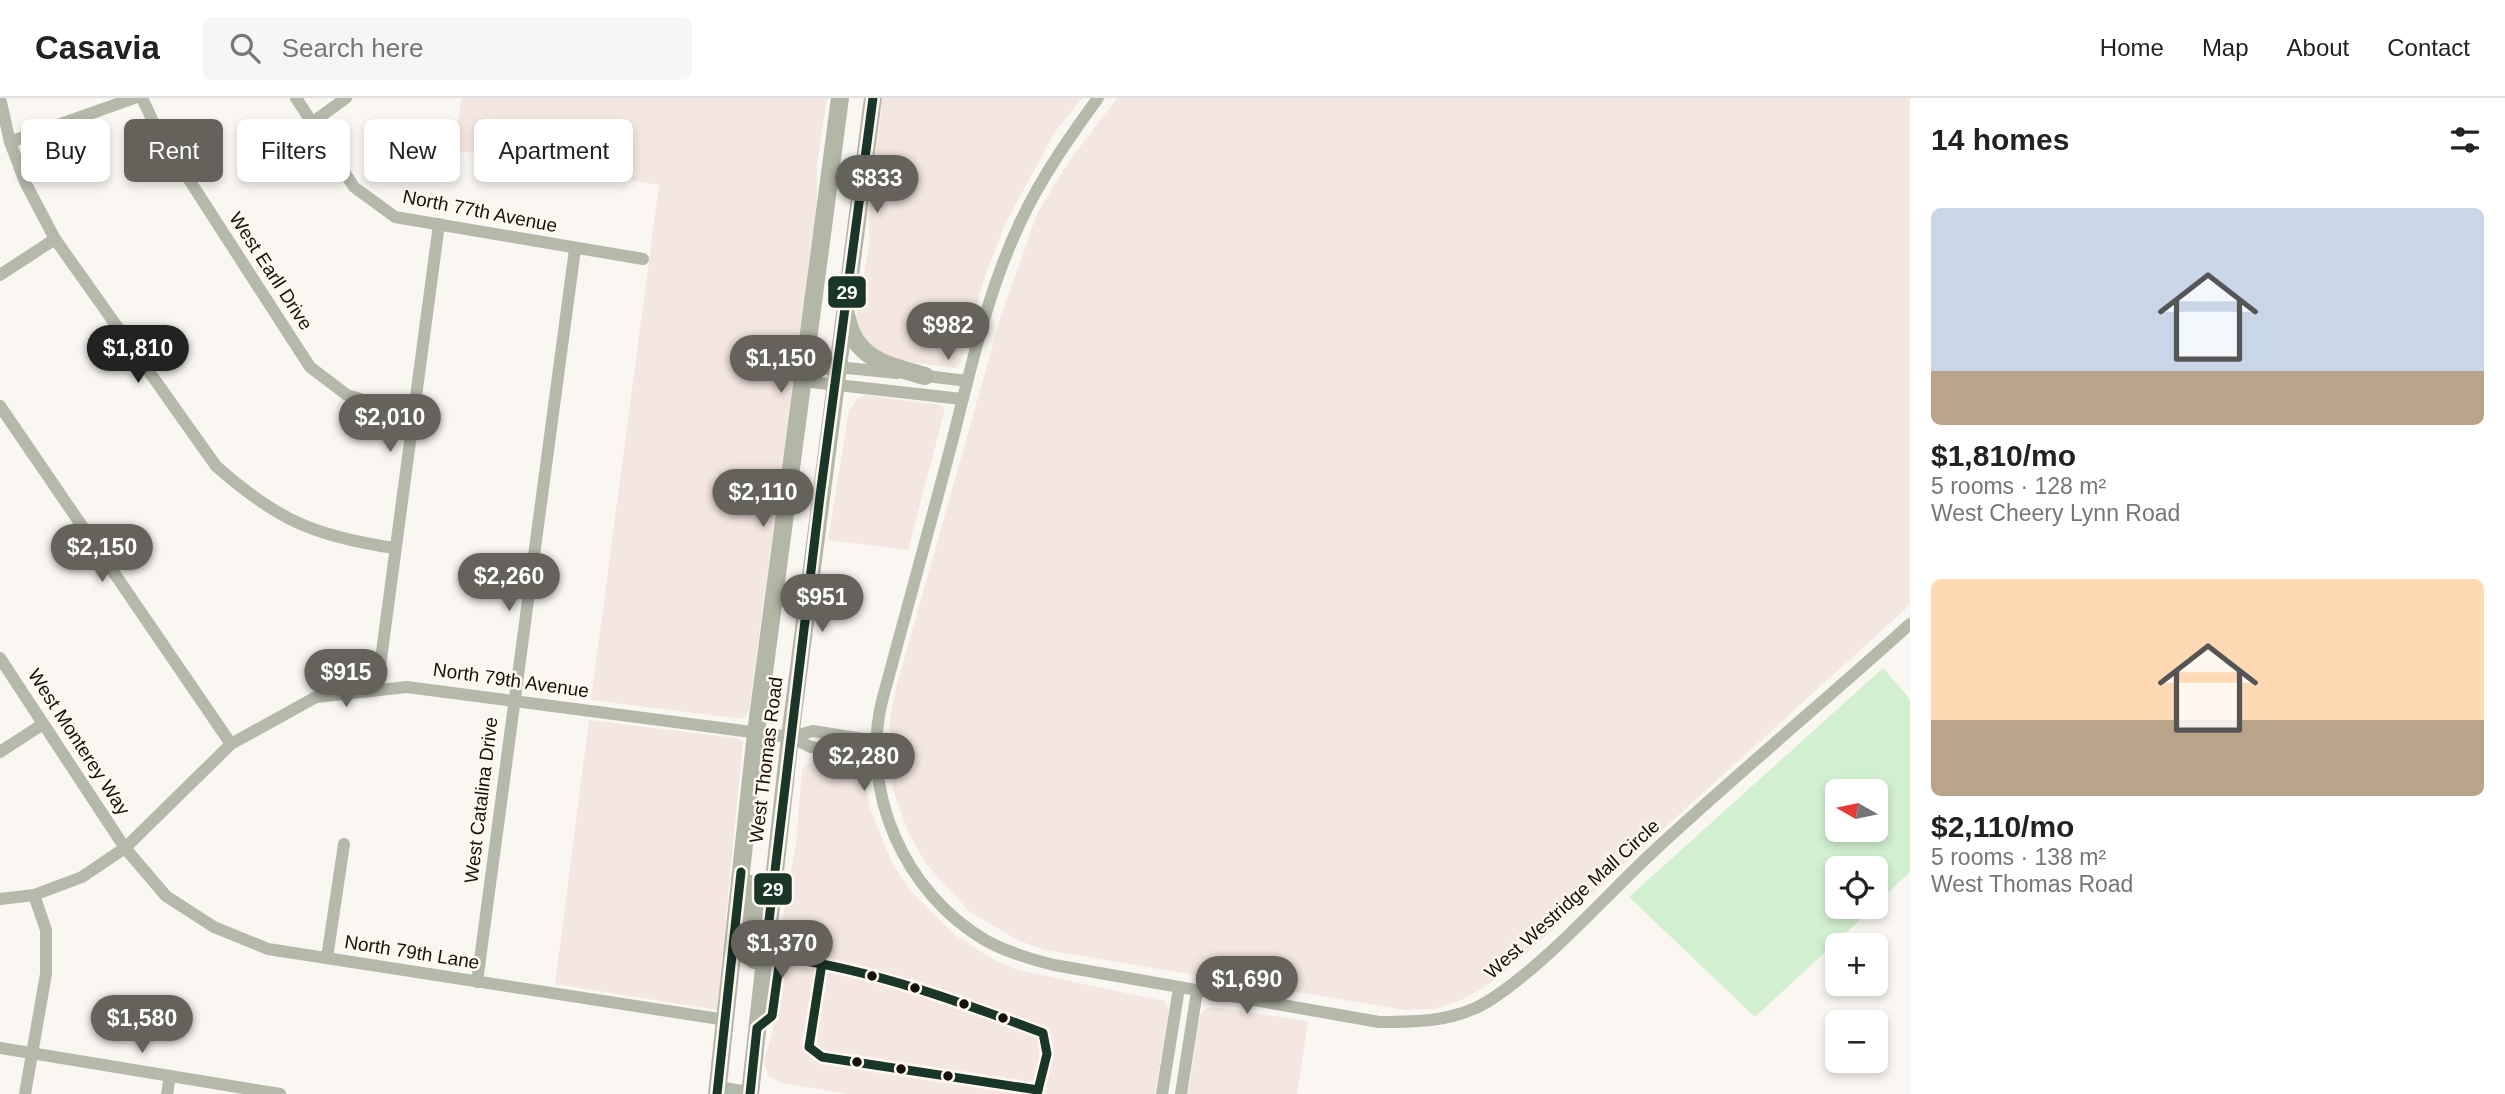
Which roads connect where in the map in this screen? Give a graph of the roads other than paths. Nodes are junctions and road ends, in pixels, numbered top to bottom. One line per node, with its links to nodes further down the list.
1 (0, 98): 11 (street)
2 (134, 98): 11 (street)
3 (142, 98): 25 (street, West Earll Drive)
4 (296, 98): 9 (street, North 77th Avenue)
5 (346, 98): 10 (street)
6 (840, 98): 19 (main road, West Thomas Road)
7 (873, 98): 18 (main road, West Thomas Road)
8 (1098, 98): 22 (street, West Westridge Mall Circle)
9 (311, 119)
10 (317, 119)
11 (10, 142): 14 (street)
12 (350, 181): 13 (street, North 77th Avenue)
13 (439, 224): 15 (street, North 77th Avenue); 25 (street)
14 (55, 239): 17 (street); 26 (street)
15 (575, 249): 16 (street, North 77th Avenue); 30 (street, West Catalina Drive)
16 (643, 259)
17 (0, 275)
18 (846, 306): 20 (main road, West Thomas Road); 21 (main road)
19 (803, 372): 20 (main road); 32 (main road, West Thomas Road)
20 (836, 376): 21 (street); 23 (street); 33 (main road, West Thomas Road)
21 (925, 376): 22 (street)
22 (967, 381): 23 (street, West Westridge Mall Circle)
23 (962, 399): 34 (street, West Westridge Mall Circle)
24 (0, 406): 35 (street)
25 (413, 410): 26 (street)
26 (394, 548): 29 (street)
27 (1910, 624): 45 (street, West Westridge Mall Circle)
28 (0, 657): 31 (street, West Monterey Way)
29 (377, 689): 30 (street, North 79th Avenue); 35 (street, North 79th Avenue)
30 (514, 700): 32 (street, North 79th Avenue); 44 (street, West Catalina Drive)
31 (43, 724): 36 (street); 39 (street, West Monterey Way)
32 (757, 733): 33 (street, North 79th Avenue); 40 (main road, West Thomas Road)
33 (789, 737): 34 (street); 37 (street); 46 (main road, West Thomas Road)
34 (875, 741): 37 (street, West Westridge Mall Circle)
35 (231, 744): 39 (street, North 79th Avenue)
36 (0, 752)
37 (875, 756): 45 (street, West Westridge Mall Circle)
38 (344, 844): 43 (street)
39 (125, 848): 41 (street, North 79th Avenue); 43 (street, North 79th Lane)
40 (740, 880): 46 (main road); 47 (main road, West Thomas Road)
41 (34, 895): 42 (street, North 79th Avenue); 49 (street)
42 (0, 899)
43 (327, 958): 44 (street, North 79th Lane)
44 (477, 982): 47 (street, North 79th Lane)
45 (1188, 990): 56 (street); 57 (street)
46 (760, 1002): 55 (main road, West Thomas Road)
47 (726, 1020): 51 (main road, West Thomas Road)
48 (0, 1048): 49 (street)
49 (31, 1052): 50 (street); 52 (street)
50 (170, 1076): 53 (street); 54 (street)
51 (718, 1091): 55 (street)
52 (25, 1094)
53 (167, 1094)
54 (280, 1094)
55 (749, 1094)
56 (1162, 1094)
57 (1181, 1094)

